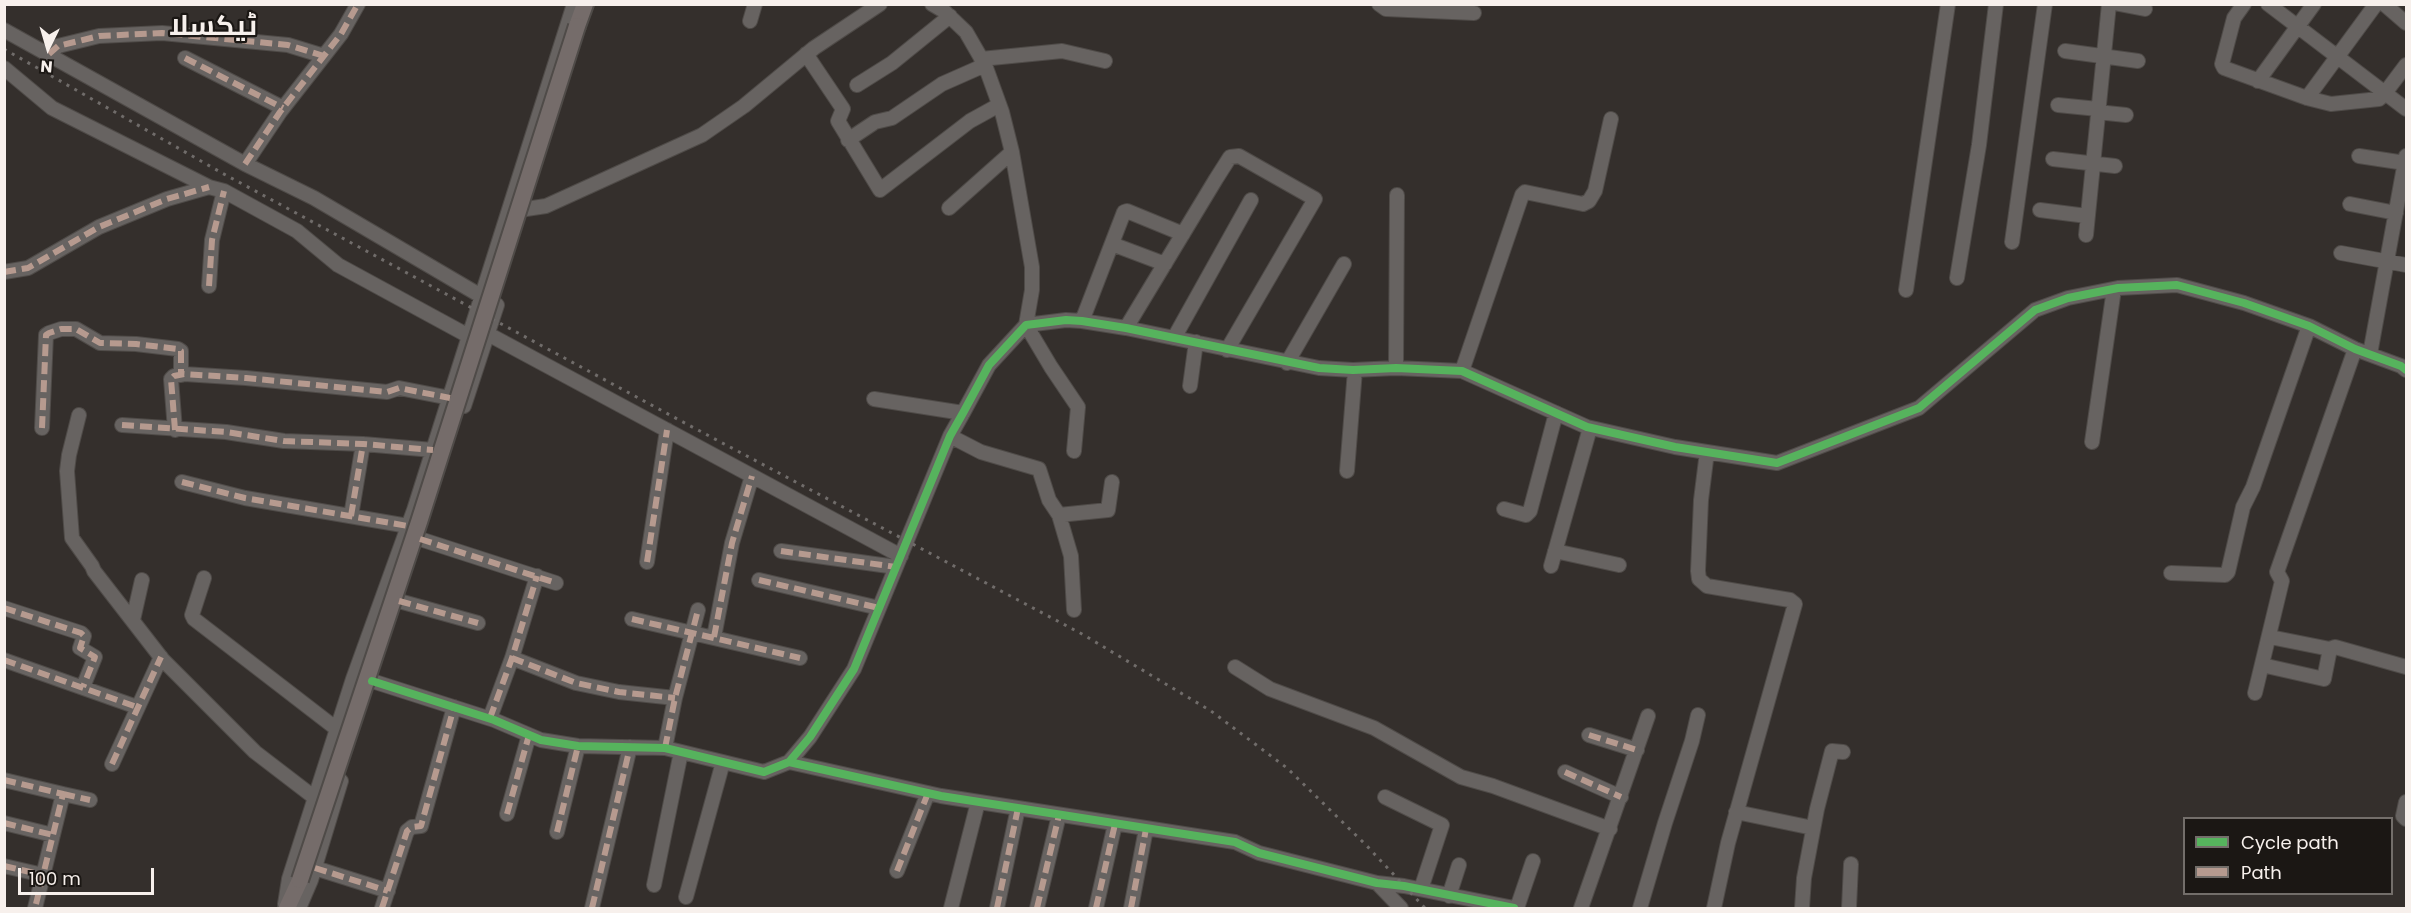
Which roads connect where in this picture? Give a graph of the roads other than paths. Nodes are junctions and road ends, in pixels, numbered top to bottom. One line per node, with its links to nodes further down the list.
1 (358, 4): 28 (street)
2 (574, 4): 80 (street)
3 (585, 4): 62 (street); 205 (main road, bridge)
4 (755, 4): 21 (street)
5 (932, 4): 20 (street)
6 (1379, 4): 19 (street)
7 (1948, 4): 79 (street)
8 (1996, 4): 76 (street)
9 (2045, 4): 68 (street)
10 (2109, 4): 29 (street)
11 (2119, 4): 18 (street)
12 (2244, 4): 37 (street)
13 (2268, 4): 23 (street)
14 (2314, 4): 23 (street)
15 (2376, 4): 30 (street)
16 (2384, 4): 22 (street)
17 (878, 5): 27 (street)
18 (2145, 9)
19 (1474, 13)
20 (950, 16): 34 (street); 38 (street)
21 (750, 21)
22 (2406, 23)
23 (2298, 27): 30 (street); 37 (street)
24 (4, 30): 26 (street)
25 (2065, 51): 29 (street)
26 (49, 54): 28 (street); 53 (street)
27 (806, 54): 48 (street); 62 (street)
28 (324, 56): 43 (street)
29 (2104, 56): 33 (street); 45 (street)
30 (2339, 57): 39 (street); 40 (street)
31 (185, 58): 43 (street)
32 (1105, 61): 34 (street)
33 (2138, 61)
34 (983, 62): 41 (street); 48 (street)
35 (2406, 65): 39 (street)
36 (4, 68): 56 (street)
37 (2258, 81): 40 (street)
38 (857, 85)
39 (2385, 93): 40 (street); 44 (street)
40 (2307, 98)
41 (999, 105): 48 (street); 49 (street)
42 (2058, 105): 45 (street)
43 (283, 108): 53 (street)
44 (2406, 109)
45 (2098, 111): 46 (street); 54 (street)
46 (2126, 115)
47 (1611, 119): 96 (street)
48 (848, 140)
49 (1012, 153): 61 (street); 82 (street)
50 (2359, 156): 52 (street)
51 (2053, 159): 54 (street)
52 (2406, 160): 64 (street)
53 (245, 164): 80 (street)
54 (2091, 164): 55 (street); 65 (street)
55 (2115, 166)
56 (209, 187): 57 (street); 75 (street)
57 (224, 191): 77 (street); 85 (street)
58 (1397, 195): 93 (street)
59 (1251, 200): 86 (street)
60 (2350, 204): 64 (street)
61 (949, 208)
62 (526, 209): 87 (street)
63 (2040, 210): 65 (street)
64 (2396, 213): 71 (street)
65 (2087, 216): 67 (street)
66 (1183, 234): 69 (street); 72 (street); 90 (street)
67 (2086, 235)
68 (2012, 242)
69 (1112, 244): 72 (street); 81 (street)
70 (2342, 253): 71 (street)
71 (2387, 261): 74 (street); 91 (street)
72 (1165, 264): 84 (street)
73 (1344, 264): 92 (street)
74 (2406, 265)
75 (4, 272)
76 (1957, 278)
77 (208, 286)
78 (2114, 289): 83 (street); 110 (street); 114 (street)
79 (1906, 290)
80 (481, 296): 85 (street)
81 (1082, 321): 82 (street); 84 (street)
82 (1026, 325): 102 (street); 113 (street)
83 (2309, 326): 89 (street); 130 (street)
84 (1126, 328): 86 (street)
85 (468, 335): 87 (street); 99 (street)
86 (1174, 338): 88 (street)
87 (486, 340): 108 (street); 123 (street)
88 (1196, 342): 90 (street); 98 (street)
89 (2355, 349): 91 (street); 145 (street)
90 (1227, 350): 92 (street)
91 (2370, 354): 95 (street)
92 (1287, 363): 94 (street)
93 (1396, 368): 94 (street); 96 (street)
94 (1355, 370): 115 (street)
95 (2406, 370)
96 (1462, 371): 101 (street)
97 (181, 375): 99 (street); 105 (street); 107 (street)
98 (1190, 386)
99 (450, 398): 112 (street)
100 (874, 399): 102 (street)
101 (1556, 412): 106 (street); 119 (street)
102 (963, 413): 109 (street)
103 (79, 415): 142 (street)
104 (122, 425): 107 (street)
105 (42, 428)
106 (1590, 428): 114 (street); 125 (street)
107 (175, 430): 111 (street)
108 (667, 430): 116 (street); 127 (street)
109 (950, 436): 120 (street); 126 (street)
110 (2092, 442)
111 (363, 444): 112 (street); 121 (street)
112 (433, 450): 122 (street)
113 (1074, 451)
114 (1707, 452): 187 (street)
115 (1347, 471)
116 (752, 476): 126 (street); 146 (street)
117 (182, 482): 121 (street)
118 (1112, 482): 120 (street)
119 (1504, 509)
120 (1059, 514): 140 (street)
121 (351, 516): 122 (street)
122 (408, 526): 164 (street)
123 (420, 539): 131 (street); 136 (street)
124 (781, 551): 126 (street)
125 (1555, 551): 128 (street); 129 (street)
126 (898, 561): 138 (street)
127 (647, 562)
128 (1618, 565)
129 (1551, 566)
130 (2171, 573)
131 (537, 576): 135 (street); 149 (street)
132 (204, 578): 164 (street)
133 (142, 580): 142 (street)
134 (759, 580): 138 (street)
135 (556, 583)
136 (399, 601): 143 (street); 155 (street)
137 (4, 608): 156 (street)
138 (879, 608): 174 (street)
139 (698, 610): 144 (street)
140 (1074, 610)
141 (632, 619): 144 (street)
142 (133, 620): 148 (street)
143 (478, 622)
144 (693, 634): 146 (street); 158 (street)
145 (2270, 637): 147 (street); 152 (street)
146 (714, 638): 150 (street)
147 (2330, 649): 152 (street); 154 (street)
148 (161, 657): 159 (street); 182 (street)
149 (512, 658): 158 (street); 163 (street)
150 (800, 658)
151 (4, 660): 156 (street)
152 (2262, 665): 157 (street)
153 (1235, 667): 195 (street)
154 (2406, 667)
155 (372, 681): 160 (street); 202 (street)
156 (83, 687): 159 (street)
157 (2255, 693)
158 (675, 698): 169 (street)
159 (137, 707): 175 (street)
160 (454, 707): 163 (street); 209 (street)
161 (1698, 715): 225 (street)
162 (1648, 716): 170 (street)
163 (489, 718): 165 (street)
164 (338, 730): 182 (street)
165 (529, 735): 167 (street); 188 (street)
166 (1589, 735): 170 (street)
167 (578, 746): 168 (street); 196 (street)
168 (630, 747): 169 (street); 216 (street)
169 (664, 748): 171 (street)
170 (1637, 750): 181 (street)
171 (681, 752): 173 (street); 207 (street)
172 (1843, 752): 193 (street)
173 (723, 762): 174 (street); 211 (street)
174 (789, 762): 178 (street)
175 (112, 764)
176 (1565, 772): 181 (street)
177 (4, 780): 179 (street)
178 (928, 793): 184 (street); 203 (street)
179 (63, 794): 183 (street); 197 (street)
180 (1385, 796): 208 (street)
181 (1621, 797): 195 (street)
182 (315, 798): 213 (street)
183 (90, 800)
184 (978, 802): 186 (street); 217 (street)
185 (2406, 802): 190 (street)
186 (1018, 808): 189 (street); 218 (street)
187 (1736, 812): 193 (street); 226 (street)
188 (507, 814)
189 (1059, 815): 192 (street); 219 (street)
190 (2406, 819)
191 (4, 823): 197 (street)
192 (1115, 824): 194 (street); 220 (street)
193 (1813, 828): 227 (street)
194 (1146, 829): 206 (street); 221 (street)
195 (1610, 829): 224 (street)
196 (556, 832)
197 (53, 835): 204 (street)
198 (1533, 861): 223 (street)
199 (1851, 864): 228 (street)
200 (1459, 865): 210 (street)
201 (4, 866): 204 (street)
202 (315, 868): 209 (street); 214 (street)
203 (897, 871)
204 (43, 875): 212 (street)
205 (300, 880): 213 (main road); 214 (main road)
206 (1377, 883): 208 (street); 222 (street)
207 (654, 885)
208 (1420, 889): 210 (street)
209 (388, 891): 215 (street)
210 (1449, 896): 223 (street)
211 (686, 897)
212 (35, 909)
213 (286, 909)
214 (297, 909)
215 (382, 909)
216 (592, 909)
217 (951, 909)
218 (997, 909)
219 (1037, 909)
220 (1096, 909)
221 (1131, 909)
222 (1401, 909)
223 (1515, 909)
224 (1581, 909)
225 (1640, 909)
226 (1714, 909)
227 (1802, 909)
228 (1849, 909)

